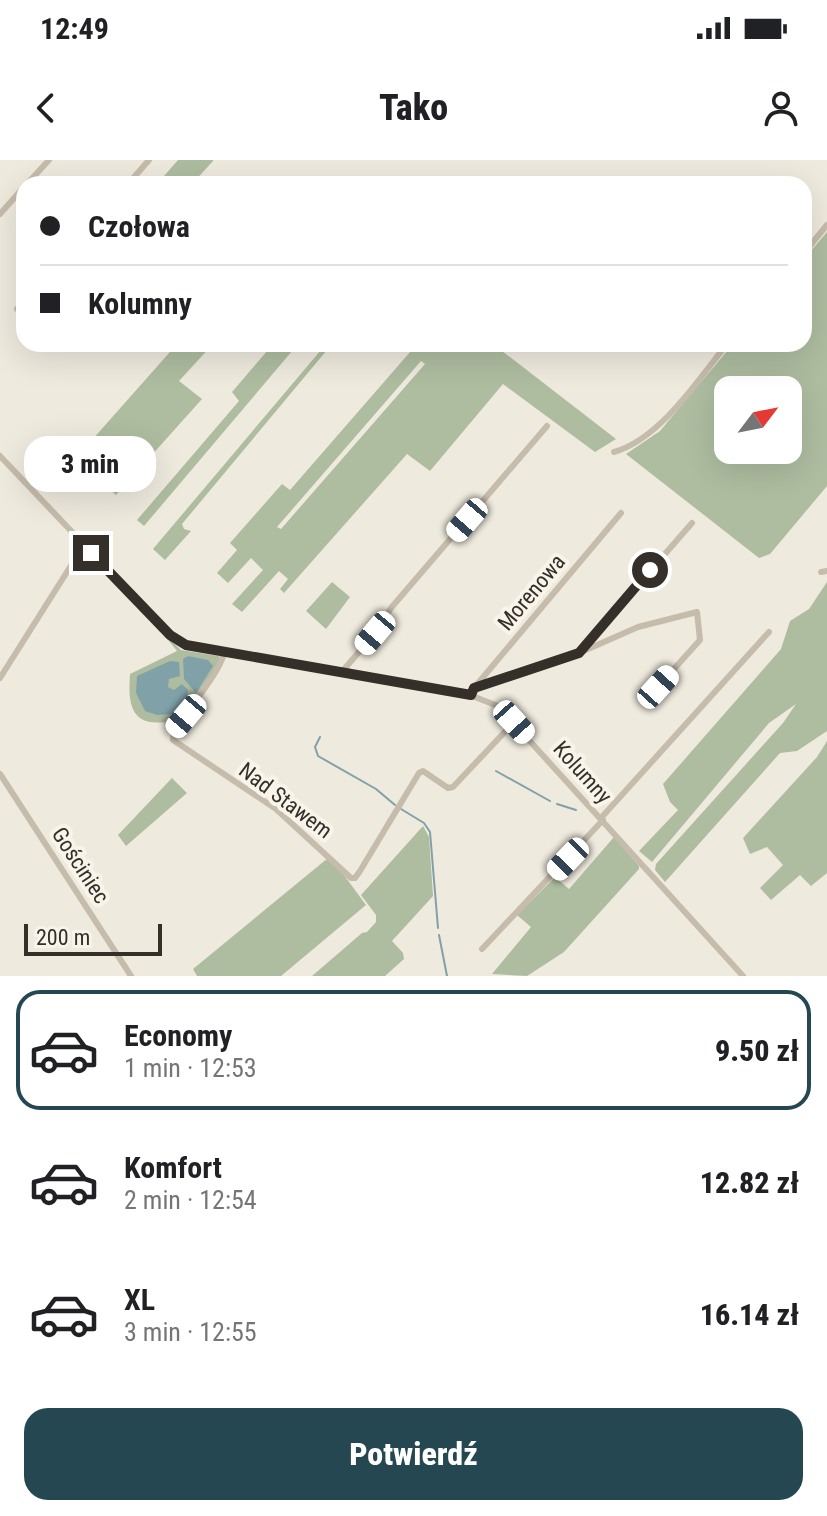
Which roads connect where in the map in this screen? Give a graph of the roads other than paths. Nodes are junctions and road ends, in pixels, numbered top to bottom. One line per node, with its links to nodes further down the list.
1 (33, 160): 4 (street)
2 (49, 160): 4 (street)
3 (149, 160): 6 (street)
4 (42, 168): 5 (street)
5 (35, 176)
6 (135, 176)
7 (16, 197): 8 (street)
8 (0, 214)
9 (827, 225): 10 (street)
10 (812, 243)
11 (720, 352): 13 (street)
12 (547, 426): 21 (street)
13 (614, 452)
14 (0, 456): 17 (street, Kolumny)
15 (621, 513): 23 (street, Morenowa)
16 (692, 523): 20 (street)
17 (84, 545): 19 (street, Kolumny); 22 (street)
18 (769, 632): 27 (street)
19 (224, 653): 21 (street, Kolumny); 25 (street, Nad Stawem)
20 (579, 653): 23 (street); 24 (street)
21 (341, 673): 23 (street, Kolumny)
22 (0, 678)
23 (473, 692): 25 (street, Kolumny)
24 (644, 697)
25 (514, 722): 27 (street, Kolumny)
26 (0, 774): 29 (street, Gościniec)
27 (602, 819): 28 (street); 30 (street, Kolumny)
28 (482, 949)
29 (131, 976)
30 (743, 976)

